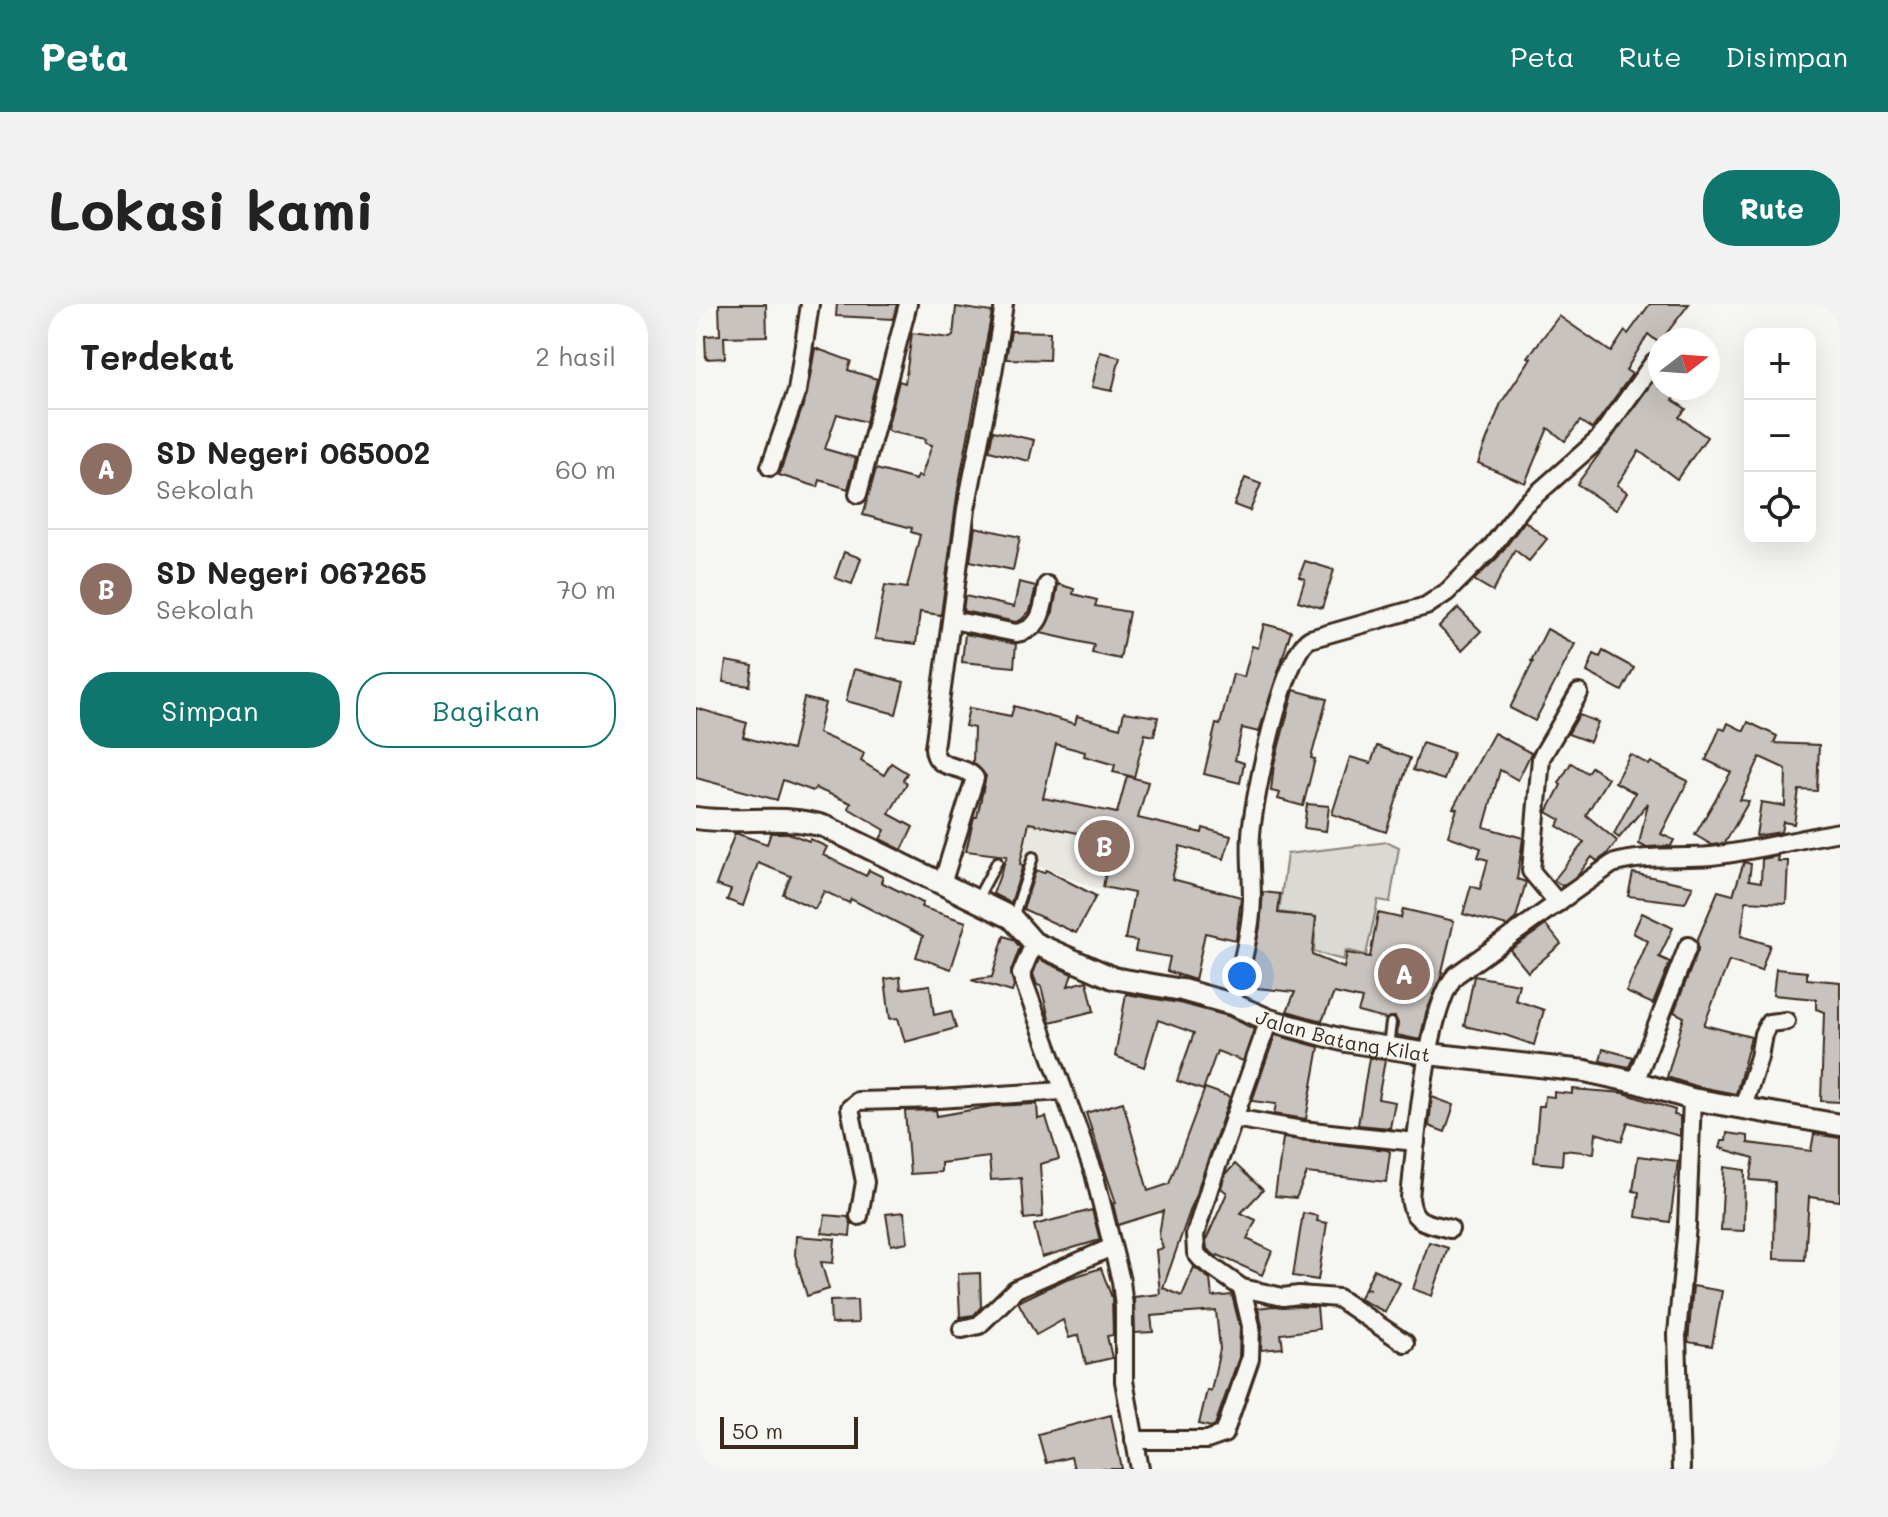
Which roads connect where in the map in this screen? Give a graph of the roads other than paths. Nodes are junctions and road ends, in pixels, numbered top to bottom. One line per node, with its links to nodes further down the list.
1 (810, 304): 5 (street)
2 (908, 304): 6 (street)
3 (1004, 304): 8 (street)
4 (1648, 370): 20 (street)
5 (770, 467)
6 (858, 494)
7 (1047, 585): 8 (street)
8 (952, 620): 14 (street)
9 (1579, 693): 16 (street)
10 (696, 818): 14 (street, Jalan Batang Kilat)
11 (1840, 832): 16 (street)
12 (1033, 857): 17 (lane)
13 (997, 862): 15 (lane)
14 (942, 884): 15 (street, Jalan Batang Kilat)
15 (975, 901): 17 (street, Jalan Batang Kilat)
16 (1558, 903): 25 (street)
17 (1012, 918): 18 (street, Jalan Batang Kilat)
18 (1034, 943): 20 (street, Jalan Batang Kilat); 27 (street)
19 (1688, 946): 26 (street)
20 (1232, 1004): 21 (street, Jalan Batang Kilat)
21 (1269, 1020): 24 (street, Jalan Batang Kilat); 30 (street)
22 (1786, 1021): 29 (street)
23 (1391, 1023): 24 (lane)
24 (1388, 1047): 25 (street, Jalan Batang Kilat)
25 (1428, 1054): 26 (street, Jalan Batang Kilat); 32 (street)
26 (1635, 1082): 28 (street, Jalan Batang Kilat)
27 (1062, 1091): 33 (street); 35 (street)
28 (1692, 1099): 29 (street, Jalan Batang Kilat); 41 (street)
29 (1743, 1107): 31 (street, Jalan Batang Kilat)
30 (1234, 1118): 32 (street); 36 (street)
31 (1840, 1125)
32 (1416, 1142): 34 (street)
33 (859, 1216)
34 (1450, 1229)
35 (1112, 1247): 37 (street); 39 (street)
36 (1242, 1288): 38 (street); 39 (street)
37 (962, 1329)
38 (1405, 1343)
39 (1134, 1440): 40 (street)
40 (1140, 1469)
41 (1681, 1469)

